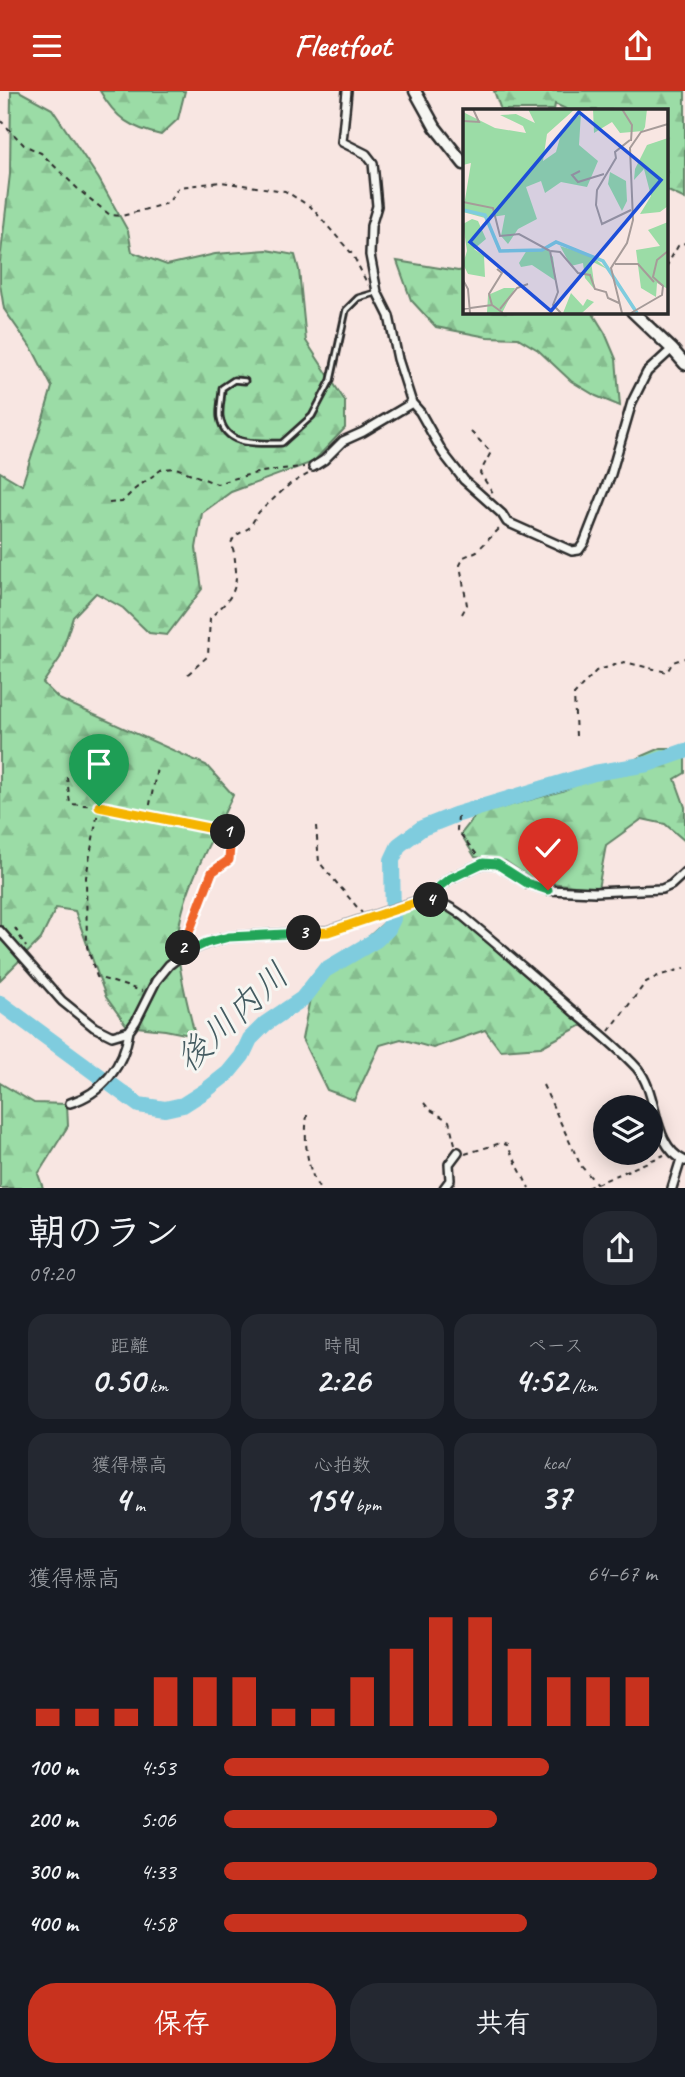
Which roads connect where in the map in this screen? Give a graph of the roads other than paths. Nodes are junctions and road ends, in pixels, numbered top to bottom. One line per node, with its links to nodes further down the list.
1 (347, 91): 4 (street)
2 (415, 91): 3 (main road)
3 (463, 163)
4 (377, 292): 8 (lane); 9 (street)
5 (634, 313): 6 (main road)
6 (672, 349): 7 (main road); 9 (street)
7 (685, 364)
8 (245, 381)
9 (412, 403): 10 (street)
10 (313, 467)
11 (685, 872): 12 (street)
12 (433, 900): 14 (street); 17 (street)
13 (0, 931): 14 (street)
14 (129, 1031): 15 (street)
15 (69, 1103)
16 (458, 1153): 18 (street)
17 (683, 1160): 19 (street)
18 (444, 1188)
19 (672, 1188)

